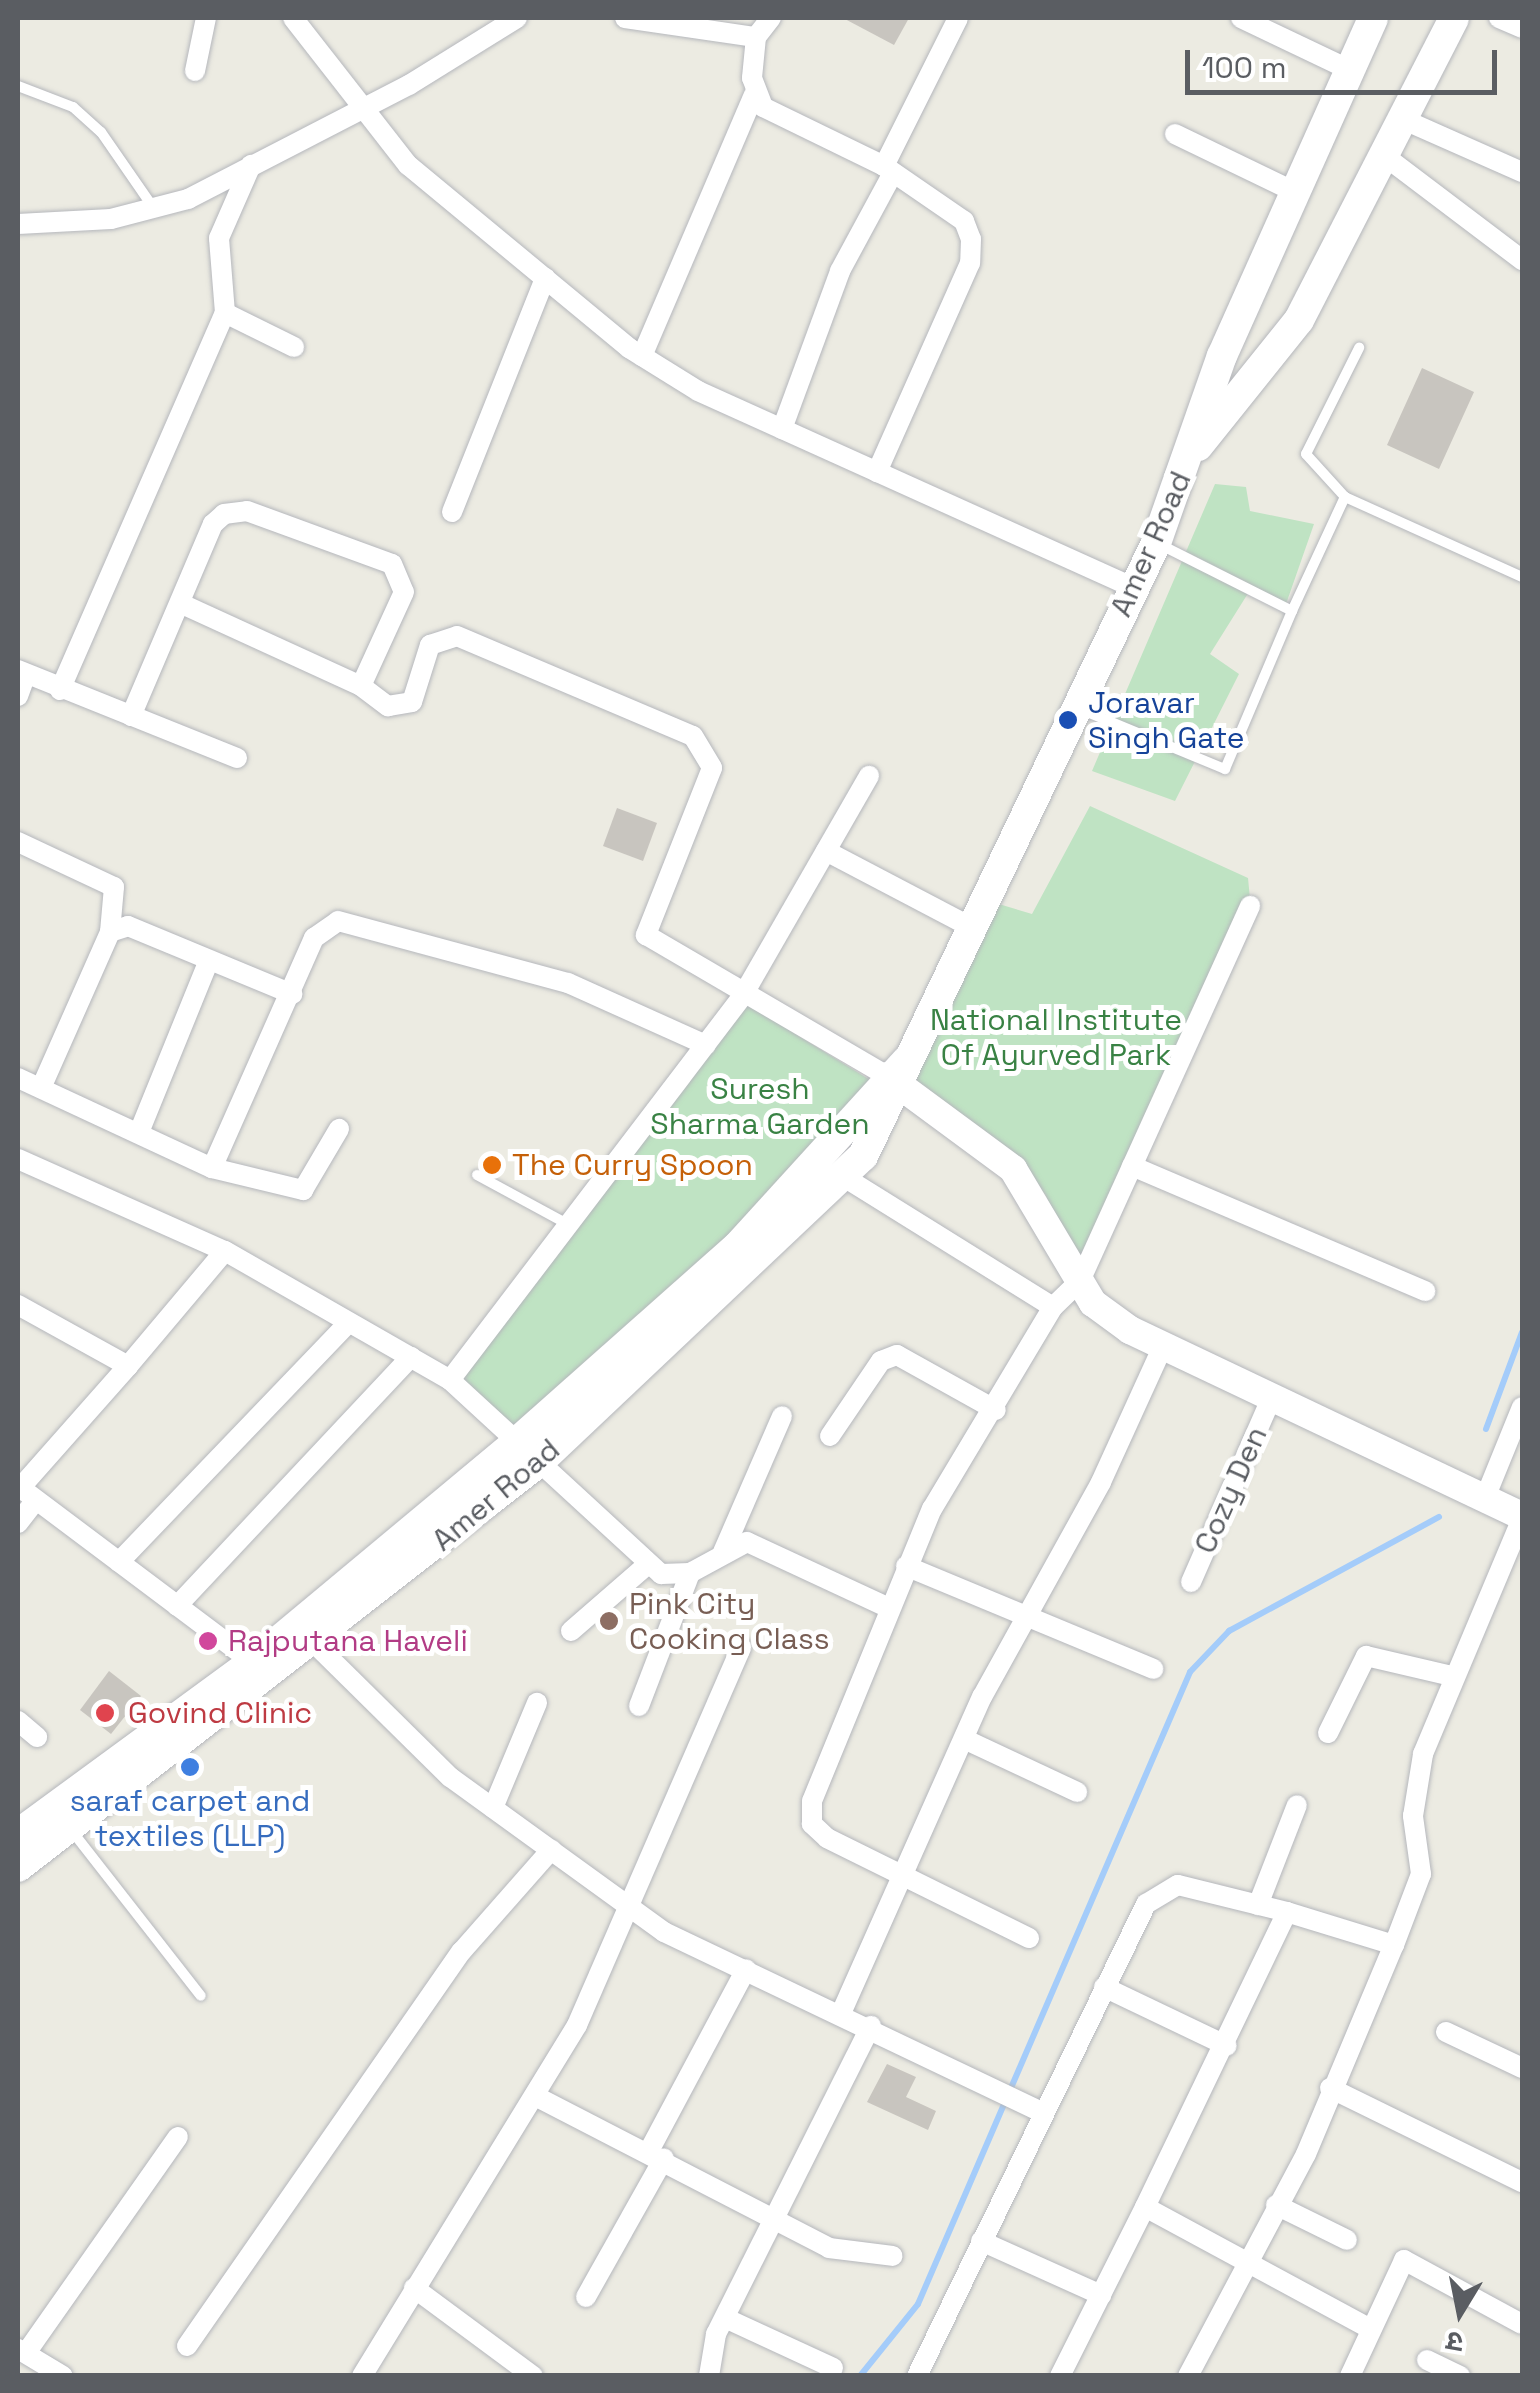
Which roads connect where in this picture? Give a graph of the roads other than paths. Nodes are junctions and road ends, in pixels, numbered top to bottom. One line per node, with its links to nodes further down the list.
1 (206, 18): 13 (street)
2 (293, 18): 17 (street)
3 (517, 18): 17 (street)
4 (625, 18): 12 (street)
5 (771, 18): 12 (street)
6 (958, 18): 22 (street)
7 (1241, 18): 14 (street)
8 (1373, 18): 14 (main road, Amer Road)
9 (1454, 18): 18 (main road)
10 (1499, 18): 11 (street)
11 (1522, 28)
12 (756, 38): 16 (street)
13 (195, 70)
14 (1350, 70): 24 (main road, Amer Road)
15 (18, 86): 25 (lane)
16 (754, 95): 22 (street); 32 (street)
17 (367, 106): 21 (street); 28 (street)
18 (1400, 118): 20 (main road); 23 (street)
19 (1174, 134): 24 (street)
20 (1382, 154): 27 (street); 34 (main road)
21 (251, 166): 25 (street); 29 (street)
22 (889, 170): 33 (street); 35 (street)
23 (1522, 172)
24 (1295, 192): 34 (main road, Amer Road)
25 (154, 208): 26 (street)
26 (18, 224)
27 (1522, 260)
28 (545, 278): 32 (street); 37 (street)
29 (226, 313): 30 (street); 45 (street)
30 (294, 347)
31 (1359, 348): 36 (lane)
32 (642, 356): 33 (street)
33 (782, 429): 35 (street)
34 (1193, 452): 38 (main road, Amer Road)
35 (878, 472): 40 (street)
36 (1345, 497): 39 (lane); 42 (lane)
37 (452, 512)
38 (1156, 542): 40 (main road, Amer Road); 42 (lane)
39 (1522, 576)
40 (1133, 587): 47 (main road, Amer Road)
41 (182, 604): 44 (street); 44 (street); 48 (street)
42 (1292, 611): 47 (lane)
43 (22, 672): 45 (street); 46 (street)
44 (361, 686): 58 (street)
45 (60, 690): 48 (street)
46 (18, 696)
47 (1075, 707): 54 (main road, Amer Road)
48 (131, 716): 49 (street)
49 (236, 758)
50 (869, 776): 52 (street)
51 (18, 842): 55 (street)
52 (826, 851): 54 (street); 58 (street)
53 (1250, 906): 66 (street)
54 (970, 928): 60 (main road, Amer Road)
55 (110, 932): 56 (street); 62 (street)
56 (209, 960): 57 (street); 64 (street)
57 (292, 994): 59 (street); 67 (street)
58 (743, 996): 59 (street); 60 (street)
59 (706, 1045): 70 (street)
60 (899, 1074): 69 (main road, Amer Road); 72 (street); 86 (main road, Amer Road)
61 (18, 1078): 62 (street)
62 (41, 1088): 64 (street)
63 (339, 1128): 67 (street)
64 (140, 1130): 67 (street)
65 (18, 1159): 71 (street)
66 (1132, 1166): 72 (street); 73 (street)
67 (212, 1168)
68 (477, 1176): 70 (lane)
69 (844, 1177): 75 (street); 86 (main road, Amer Road)
70 (572, 1227): 80 (street)
71 (225, 1252): 76 (street); 79 (street)
72 (1080, 1281): 75 (street); 77 (street)
73 (1426, 1291)
74 (18, 1306): 79 (street)
75 (1053, 1306): 83 (street)
76 (349, 1322): 78 (street); 92 (street)
77 (1162, 1346): 81 (street); 99 (street)
78 (411, 1357): 80 (street); 97 (street)
79 (128, 1366): 87 (street)
80 (450, 1380): 86 (street)
81 (1272, 1397): 88 (street); 96 (street, Cozy Den)
82 (1522, 1407): 88 (street)
83 (996, 1410): 85 (street); 94 (street)
84 (782, 1416): 91 (street)
85 (830, 1436)
86 (528, 1452): 93 (street); 101 (main road, Amer Road); 103 (main road, Amer Road)
87 (25, 1491): 90 (street); 92 (street)
88 (1478, 1495): 89 (street)
89 (1522, 1517): 105 (street)
90 (18, 1523)
91 (724, 1552): 95 (street); 98 (street)
92 (119, 1562): 97 (street)
93 (647, 1565): 95 (street); 100 (street)
94 (906, 1566): 98 (street); 99 (street)
95 (690, 1573): 107 (street)
96 (1191, 1582)
97 (177, 1606): 103 (street)
98 (889, 1608): 119 (street)
99 (1027, 1611): 104 (street); 111 (street)
100 (571, 1631)
101 (314, 1643): 103 (main road, Amer Road); 114 (street)
102 (741, 1647): 120 (street)
103 (262, 1670): 115 (main road, Amer Road); 116 (main road, Amer Road)
104 (1153, 1670)
105 (1452, 1676): 109 (street); 124 (street)
106 (537, 1704): 114 (street)
107 (639, 1706)
108 (18, 1722): 110 (street)
109 (1328, 1734)
110 (38, 1737)
111 (964, 1739): 112 (street); 119 (street)
112 (1077, 1792)
113 (1297, 1805): 121 (street)
114 (493, 1808): 117 (street)
115 (70, 1828): 118 (main road, Amer Road); 127 (lane)
116 (18, 1834)
117 (550, 1850): 120 (street); 152 (street)
118 (18, 1866)
119 (904, 1873): 123 (street); 128 (street)
120 (626, 1905): 125 (street); 134 (street)
121 (1258, 1905): 122 (street); 126 (street)
122 (1287, 1912): 124 (street); 131 (street)
123 (1029, 1938)
124 (1394, 1945): 133 (street)
125 (746, 1969): 128 (street); 137 (street)
126 (1104, 1987): 131 (street); 135 (street)
127 (200, 1996)
128 (842, 2011): 129 (street)
129 (871, 2026): 135 (street); 141 (street)
130 (1446, 2032): 132 (street)
131 (1227, 2046): 140 (street)
132 (1522, 2068)
133 (1330, 2088): 138 (street); 139 (street)
134 (535, 2096): 137 (street); 146 (street)
135 (1042, 2112): 143 (street)
136 (178, 2137): 153 (street)
137 (657, 2155): 141 (street); 148 (street)
138 (1522, 2182)
139 (1276, 2205): 142 (street); 145 (street)
140 (1145, 2207): 145 (street); 147 (street)
141 (779, 2220): 144 (street); 149 (street)
142 (1347, 2240)
143 (981, 2241): 147 (street); 160 (street)
144 (892, 2256)
145 (1250, 2259): 151 (street); 162 (street)
146 (414, 2288): 156 (street); 158 (street)
147 (1100, 2295): 161 (street)
148 (586, 2297)
149 (725, 2318): 155 (street); 159 (street)
150 (1522, 2324): 151 (street)
151 (1371, 2329): 163 (street)
152 (187, 2346)
153 (22, 2351): 157 (street)
154 (1427, 2360): 164 (street)
155 (833, 2368)
156 (533, 2375)
157 (63, 2376)
158 (362, 2376)
159 (709, 2376)
160 (917, 2376)
161 (1060, 2376)
162 (1188, 2376)
163 (1350, 2376)
164 (1460, 2376)

